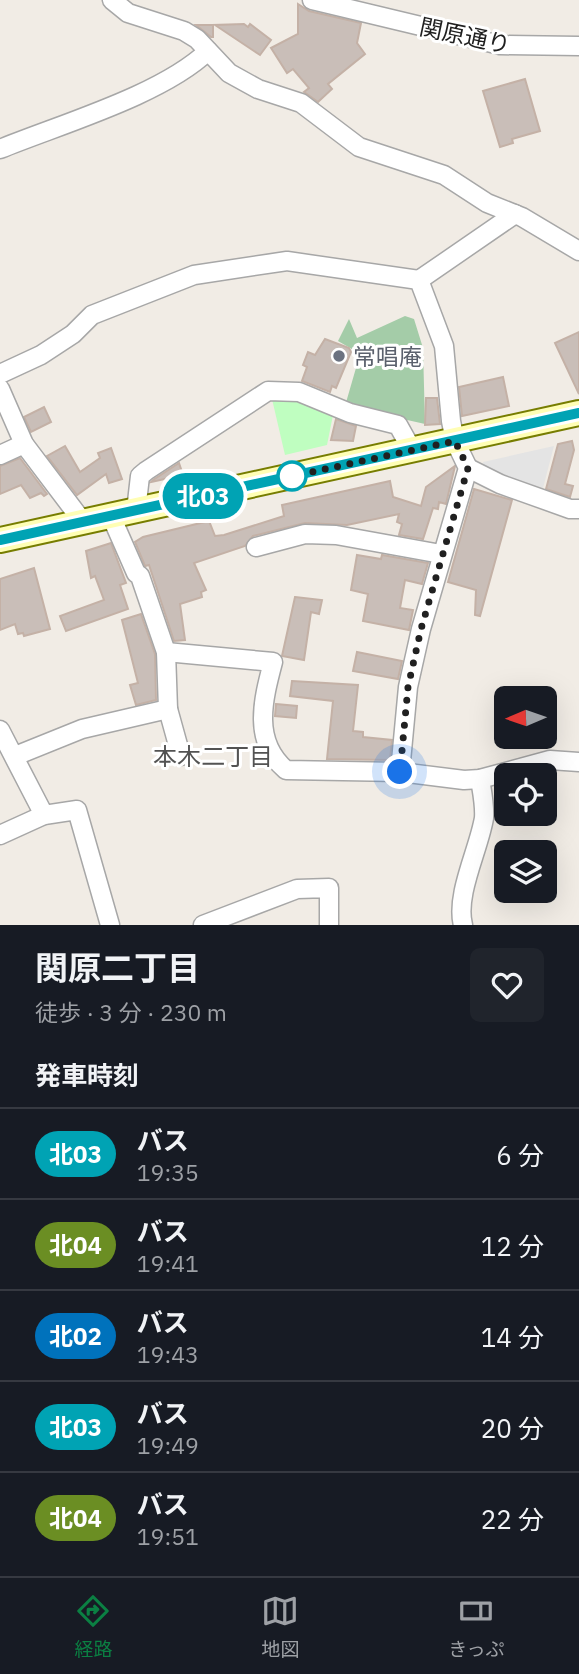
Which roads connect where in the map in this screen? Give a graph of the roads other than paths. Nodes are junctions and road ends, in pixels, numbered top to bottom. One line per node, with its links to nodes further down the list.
1 (112, 0): 5 (street)
2 (312, 0): 3 (street, 関原通り)
3 (354, 5): 4 (street, 関原通り)
4 (579, 46)
5 (208, 51): 6 (street); 7 (street)
6 (0, 149)
7 (515, 214): 8 (street); 9 (street)
8 (579, 251)
9 (419, 280): 10 (street); 13 (street)
10 (0, 374)
11 (0, 389): 14 (street)
12 (578, 411): 13 (main road)
13 (455, 441): 15 (main road); 17 (street)
14 (24, 444): 16 (street); 21 (street)
15 (412, 450): 19 (main road); 19 (street)
16 (0, 455)
17 (468, 468): 18 (street); 24 (street)
18 (579, 509)
19 (136, 511): 20 (main road)
20 (111, 516): 21 (main road); 25 (street)
21 (83, 522): 22 (main road)
22 (0, 540)
23 (256, 547): 24 (street)
24 (441, 554): 31 (street)
25 (166, 652): 26 (street); 31 (street)
26 (168, 709): 28 (street); 29 (street)
27 (0, 730): 28 (street)
28 (15, 756): 33 (street)
29 (181, 756)
30 (579, 762): 32 (street)
31 (400, 772): 32 (street)
32 (480, 779): 38 (street)
33 (44, 815): 34 (street); 35 (street)
34 (0, 835)
35 (110, 925)
36 (204, 925): 37 (street)
37 (330, 925)
38 (463, 925)

